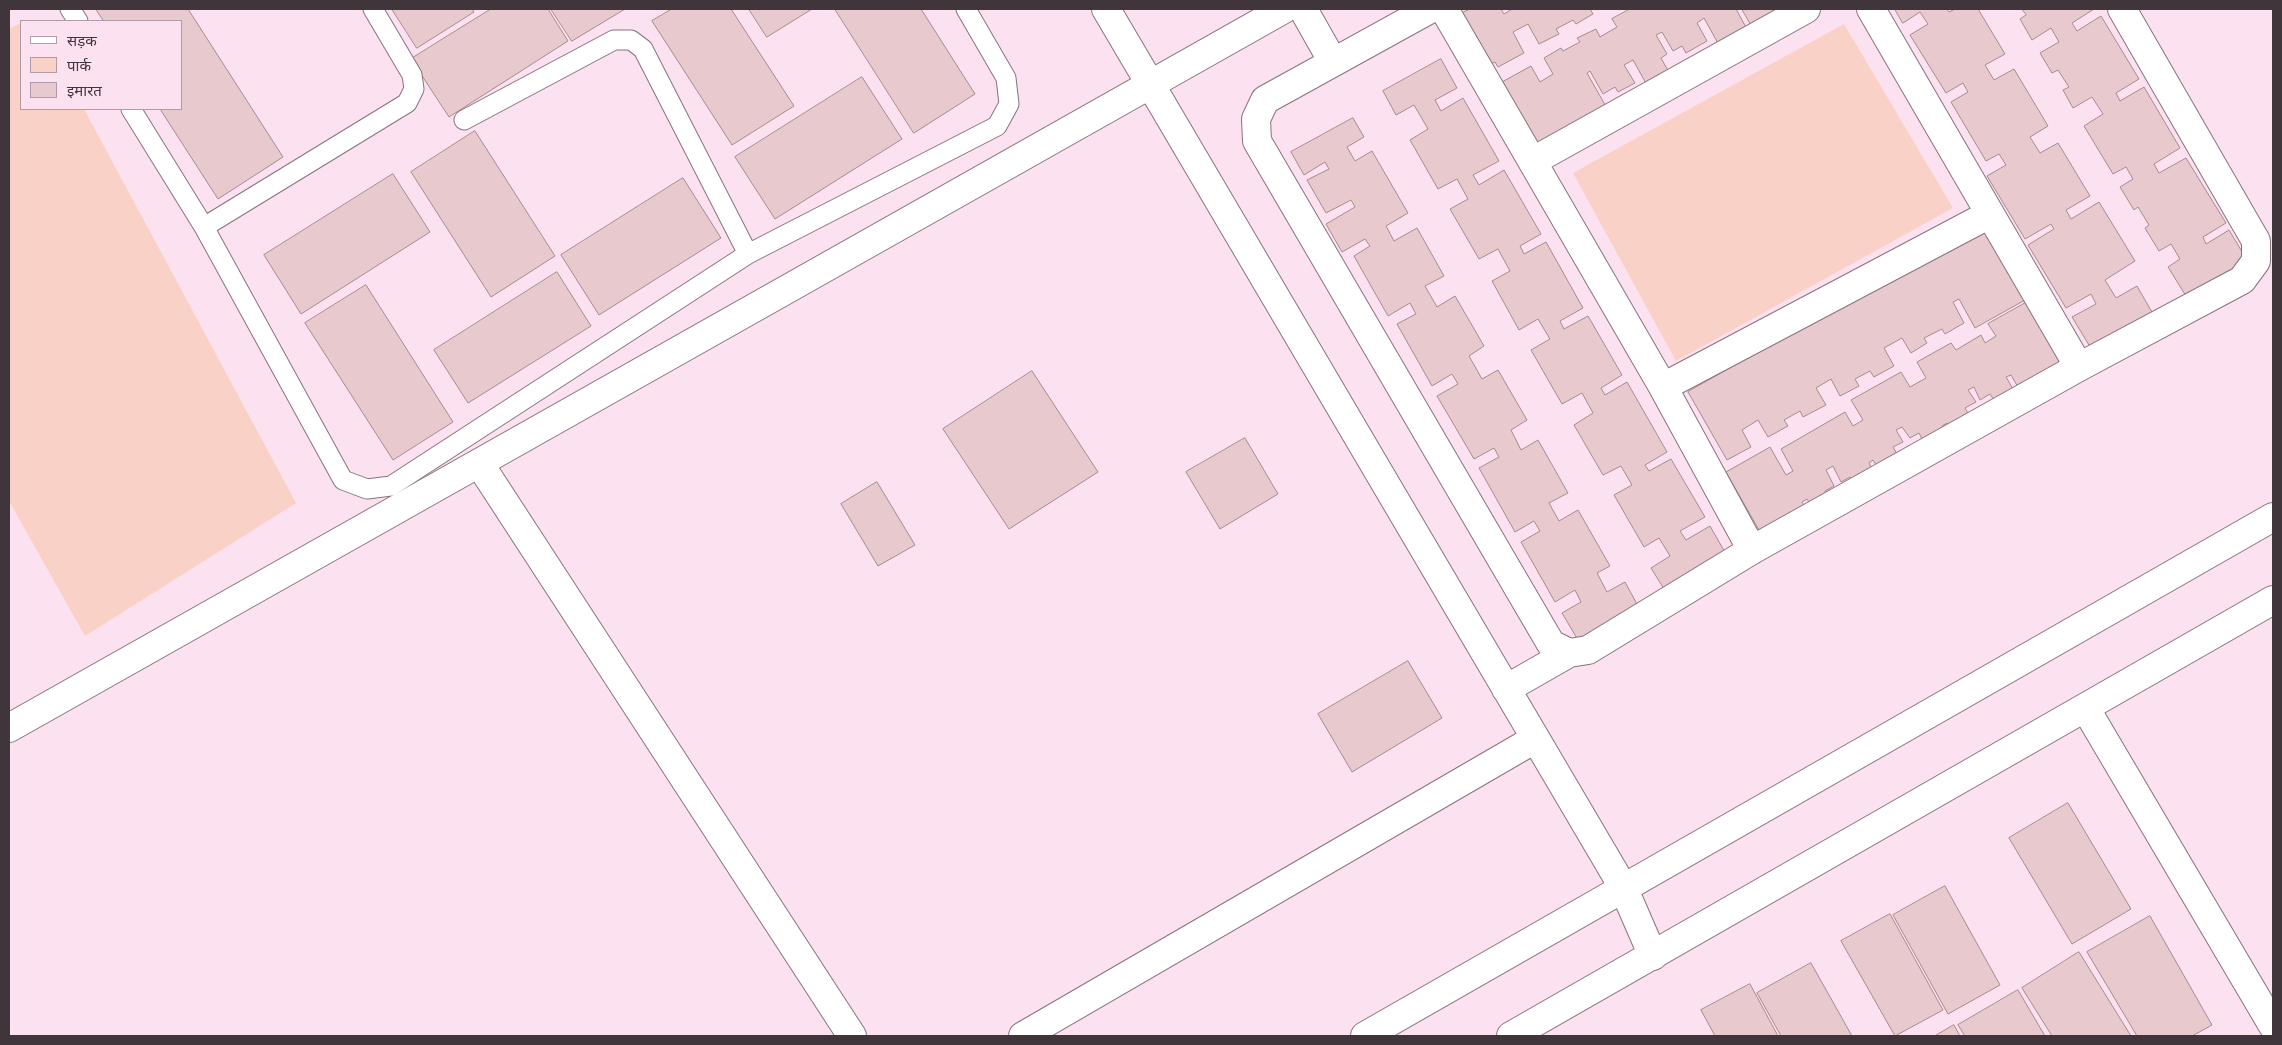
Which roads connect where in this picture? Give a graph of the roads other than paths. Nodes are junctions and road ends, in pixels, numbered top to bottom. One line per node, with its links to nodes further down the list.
1 (70, 9): 12 (lane)
2 (373, 9): 19 (lane)
3 (966, 9): 20 (lane)
4 (1106, 9): 14 (street)
5 (1284, 9): 14 (street)
6 (1303, 9): 13 (street)
7 (1430, 9): 13 (street)
8 (1444, 9): 17 (street)
9 (1806, 9): 17 (street)
10 (1871, 9): 18 (street)
11 (2122, 9): 21 (street)
12 (77, 20)
13 (1333, 62): 27 (street)
14 (1151, 85): 23 (street); 28 (street)
15 (133, 110): 19 (lane)
16 (464, 120): 20 (lane)
17 (1533, 161): 22 (street)
18 (1990, 214): 21 (street); 22 (street)
19 (204, 227): 20 (lane)
20 (748, 254)
21 (2078, 367): 25 (street)
22 (1663, 387): 25 (street)
23 (479, 463): 30 (street); 35 (street)
24 (2273, 517): 32 (street)
25 (1752, 550): 27 (street)
26 (2273, 600): 29 (street)
27 (1569, 653): 28 (street)
28 (1506, 689): 31 (street)
29 (2086, 709): 33 (street); 34 (street)
30 (9, 728)
31 (1535, 739): 32 (street); 36 (street)
32 (1623, 887): 33 (street); 37 (street)
33 (1653, 956): 38 (street)
34 (2273, 1026)
35 (852, 1036)
36 (1022, 1036)
37 (1365, 1036)
38 (1512, 1036)

